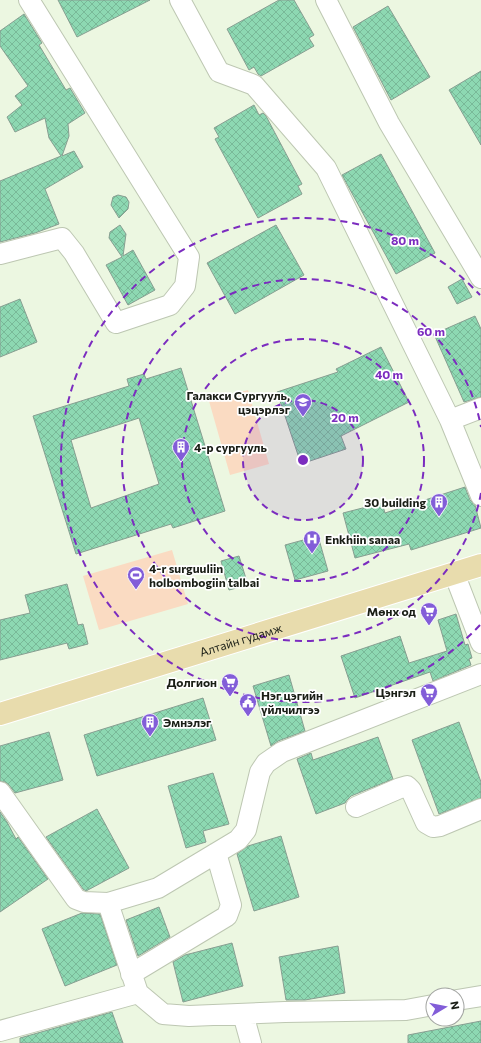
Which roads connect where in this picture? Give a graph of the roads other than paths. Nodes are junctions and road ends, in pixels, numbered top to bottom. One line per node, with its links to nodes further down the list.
1 (29, 0): 4 (street)
2 (180, 0): 7 (street)
3 (326, 0): 5 (street)
4 (0, 254)
5 (481, 278)
6 (481, 408): 7 (street)
7 (450, 420): 8 (street)
8 (481, 496)
9 (481, 565): 10 (main road, Алтайн гудамж)
10 (454, 573): 11 (street); 13 (main road, Алтайн гудамж)
11 (481, 643)
12 (481, 674): 17 (street)
13 (0, 714)
14 (0, 792): 18 (street)
15 (356, 807): 16 (street)
16 (481, 809)
17 (216, 853): 18 (street); 19 (street)
18 (108, 903): 19 (street)
19 (131, 974): 20 (street)
20 (138, 993): 24 (street); 25 (street)
21 (481, 996): 22 (street)
22 (465, 999)
23 (425, 1006): 24 (street)
24 (243, 1014): 26 (street)
25 (0, 1031)
26 (251, 1043)

